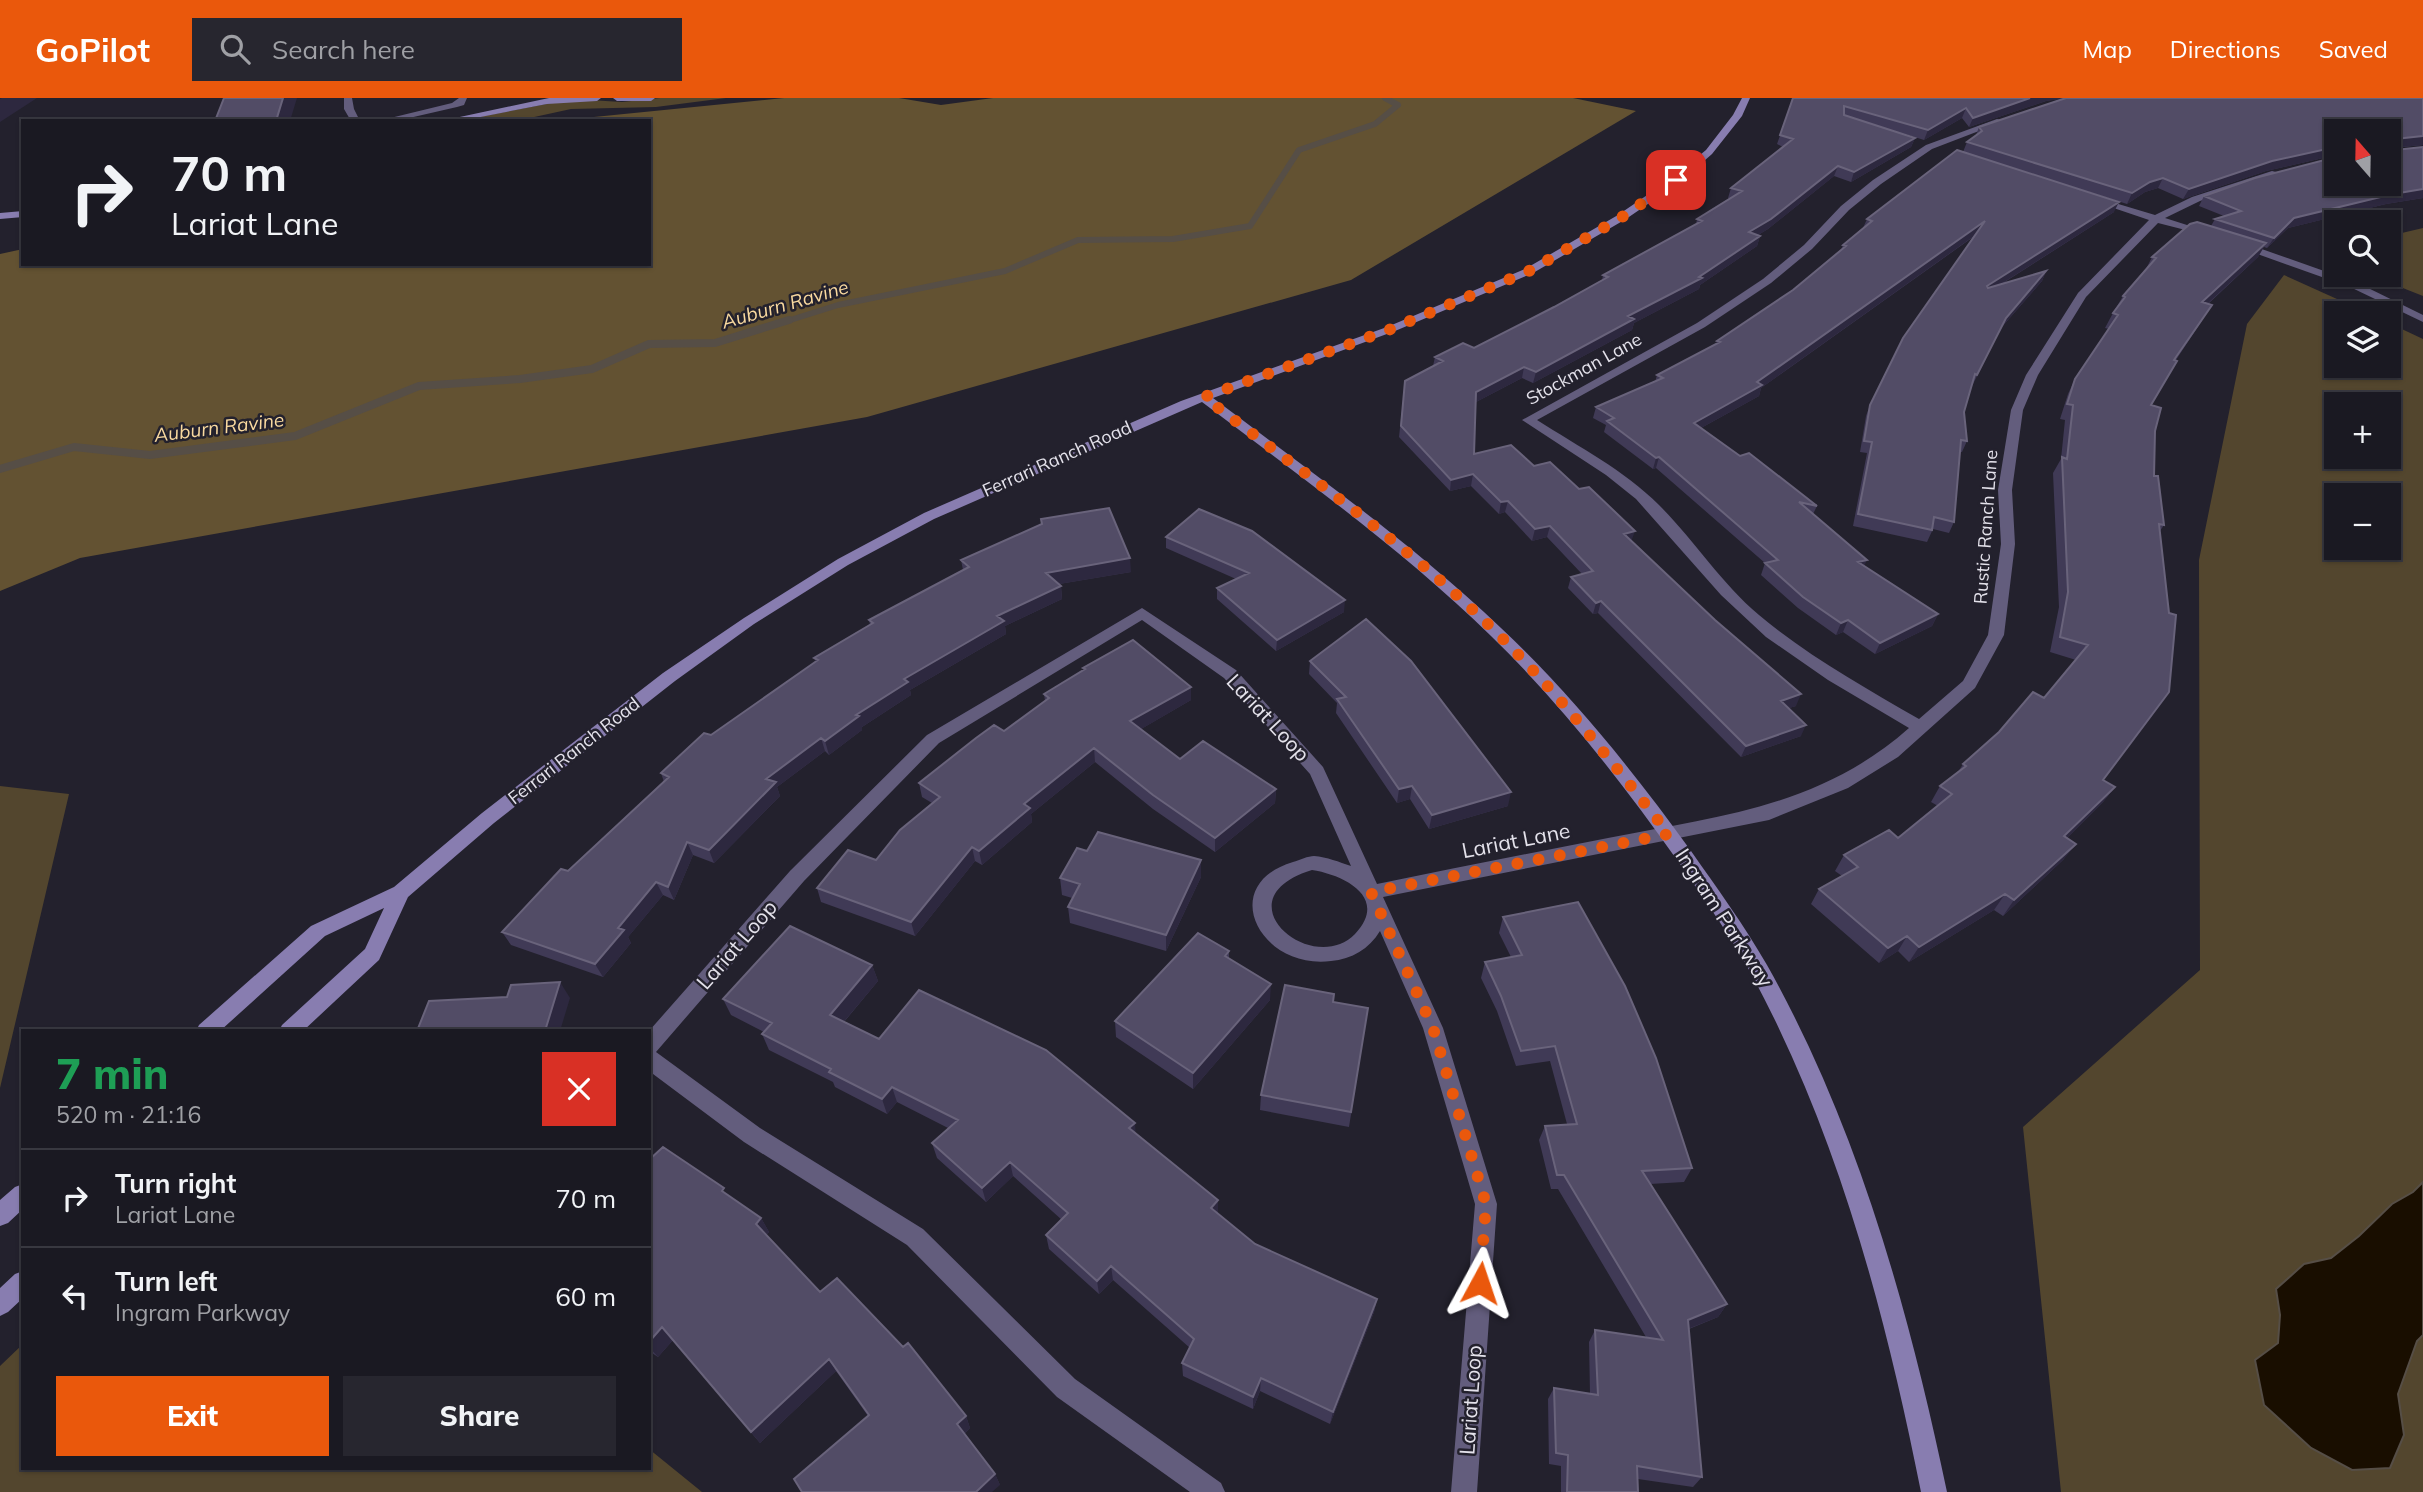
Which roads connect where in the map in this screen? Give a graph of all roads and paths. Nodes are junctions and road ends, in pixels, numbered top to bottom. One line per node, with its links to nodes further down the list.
1 (348, 98): 10 (street)
2 (463, 98): 11 (street)
3 (563, 98): 8 (main road)
4 (597, 98): 8 (main road)
5 (617, 98): 6 (main road)
6 (651, 98)
7 (1746, 98): 23 (main road, Ferrari Ranch Road)
8 (547, 100): 12 (main road)
9 (2014, 117): 13 (street, Stockman Lane)
10 (355, 119)
11 (391, 119)
12 (455, 119)
13 (1923, 145): 14 (street); 24 (street, Stockman Lane)
14 (1942, 151)
15 (2286, 170): 19 (street, Rustic Ranch Lane)
16 (2089, 198): 19 (street)
17 (21, 214): 18 (main road)
18 (0, 216)
19 (2156, 219): 20 (street); 24 (street, Rustic Ranch Lane)
20 (2216, 237)
21 (2228, 241): 22 (street)
22 (2423, 319)
23 (1204, 397): 25 (main road, Ingram Parkway); 26 (main road, Ferrari Ranch Road)
24 (1922, 728): 25 (street, Rustic Ranch Lane)
25 (1669, 834): 27 (street, Lariat Lane); 38 (main road, Ingram Parkway)
26 (401, 892): 28 (main road, Ferrari Ranch Road); 29 (main road, Ferrari Ranch Road)
27 (1371, 892): 27 (street); 30 (street, Lariat Loop); 37 (street, Lariat Loop)
28 (208, 1029)
29 (291, 1029)
30 (651, 1044)
31 (651, 1060): 36 (street)
32 (21, 1196): 33 (main road)
33 (0, 1214)
34 (21, 1284): 35 (main road)
35 (0, 1304)
36 (1212, 1492)
37 (1464, 1492)
38 (1934, 1492)

